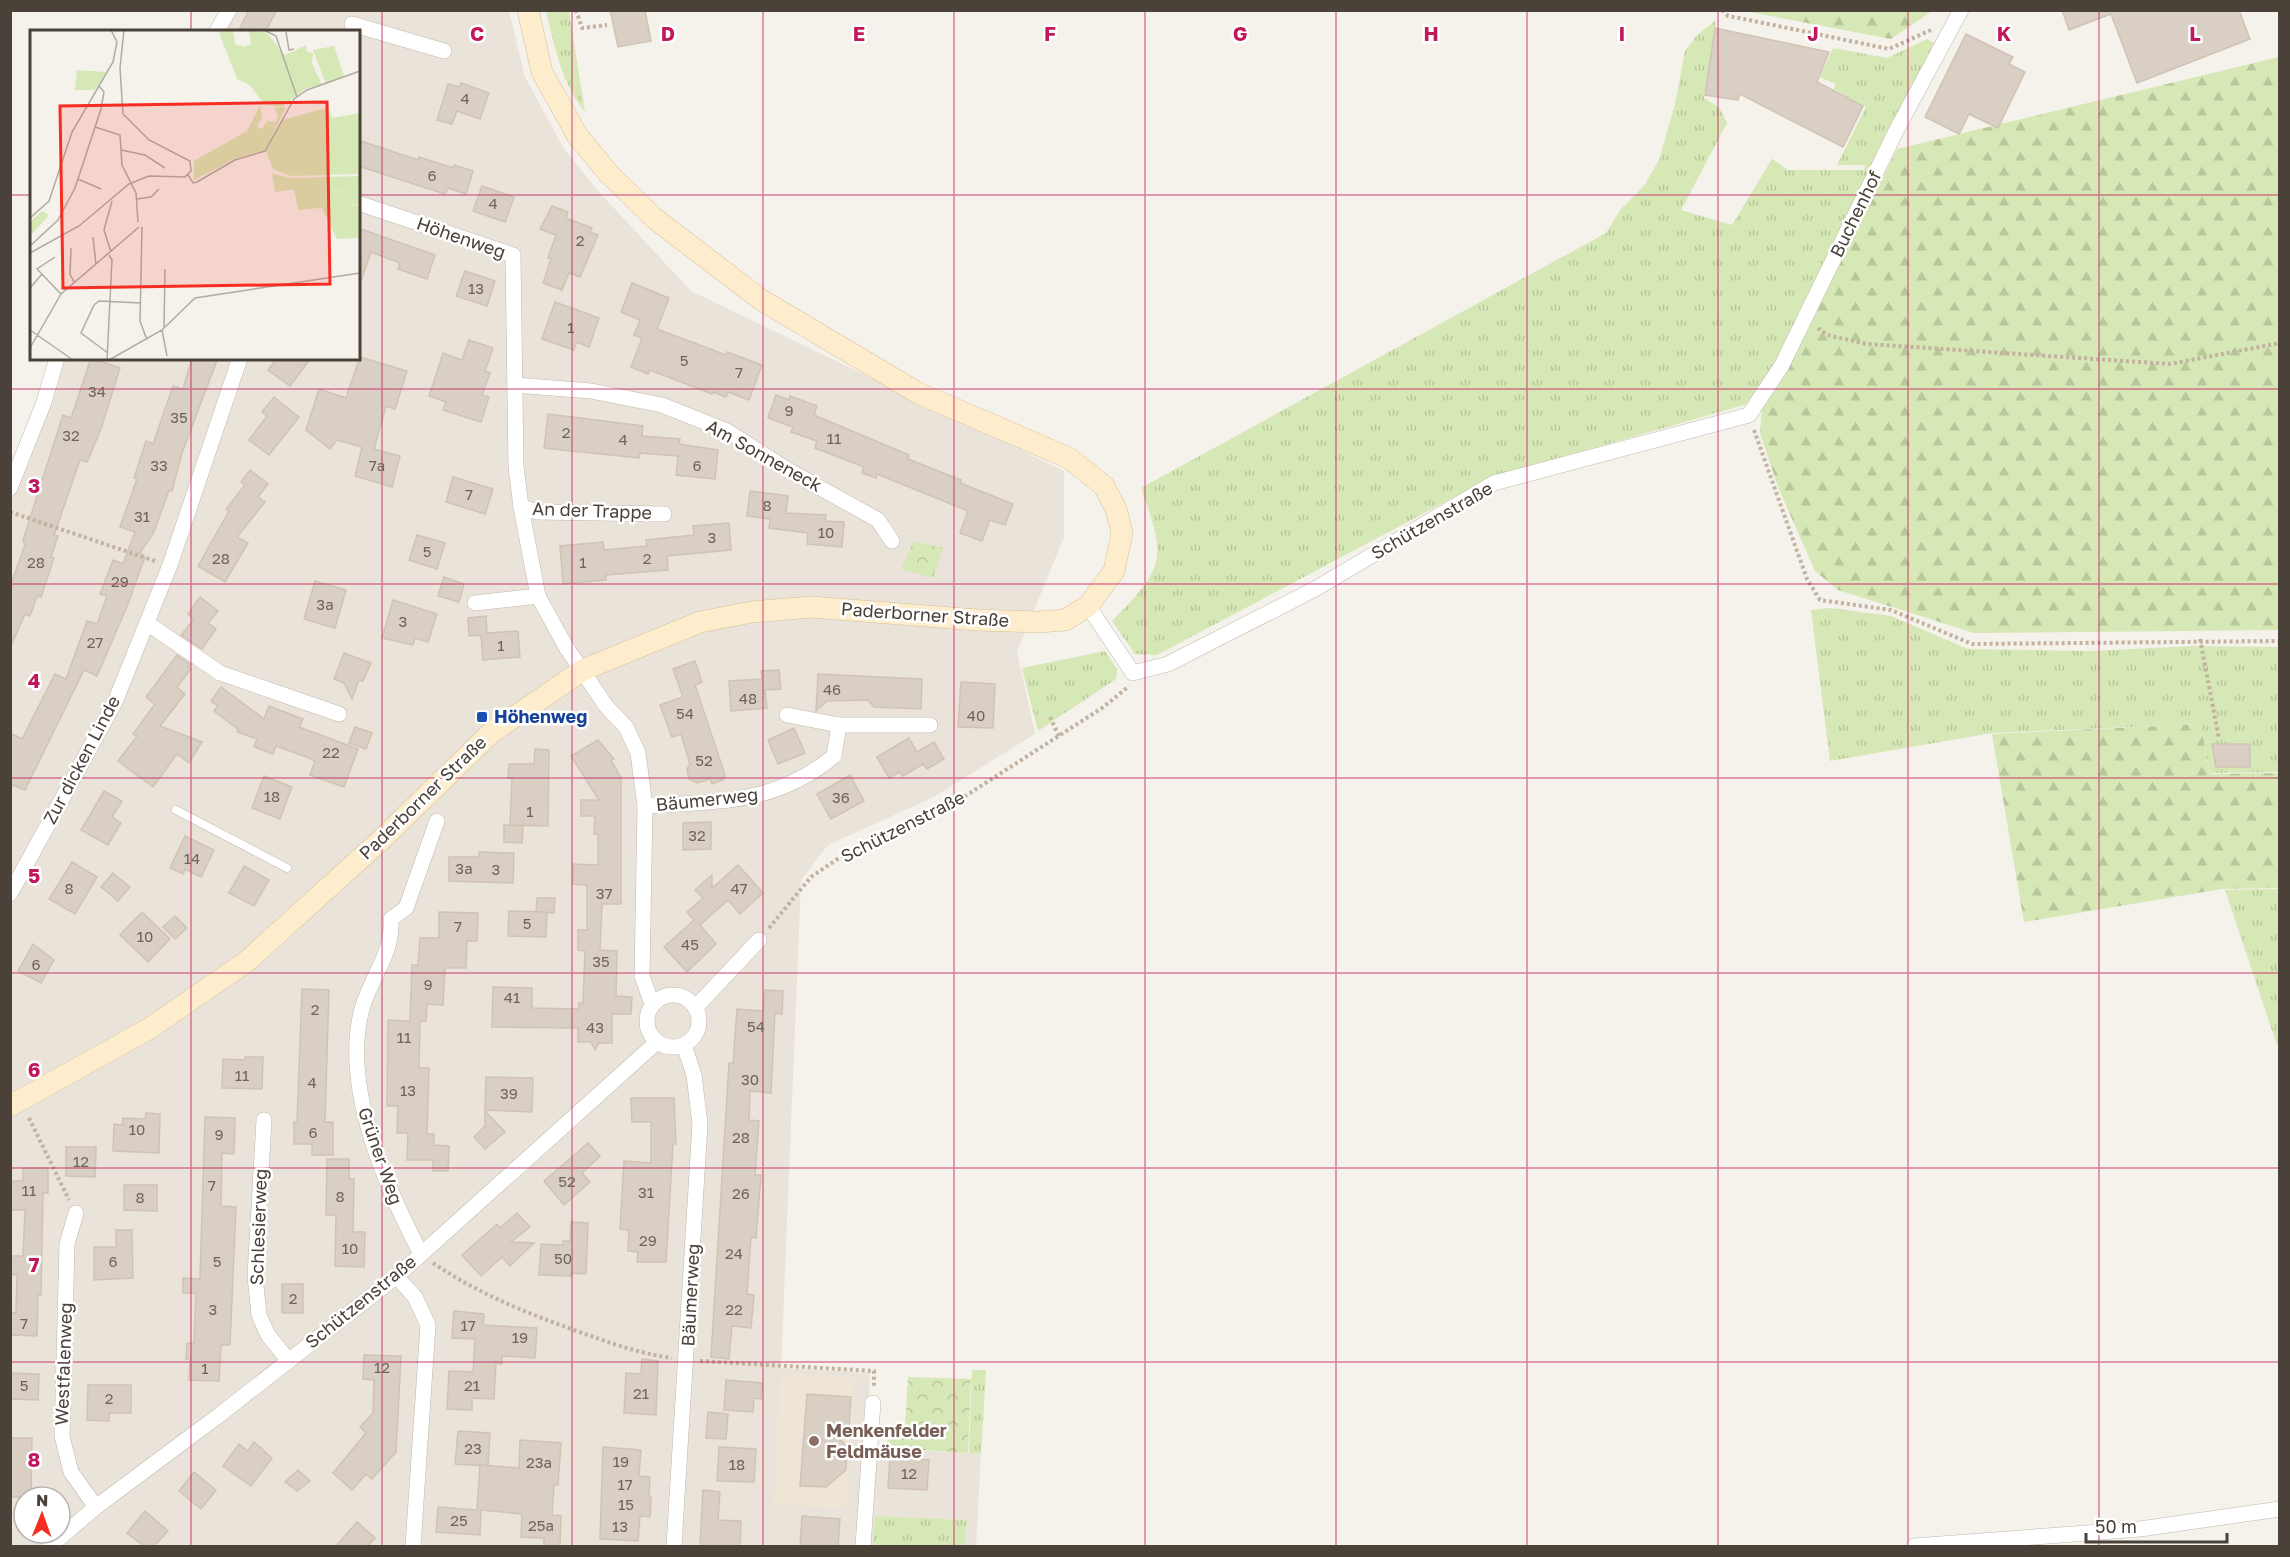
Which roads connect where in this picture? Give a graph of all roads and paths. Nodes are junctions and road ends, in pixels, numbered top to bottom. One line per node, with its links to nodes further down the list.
1 (229, 10): 8 (street)
2 (528, 10): 25 (main road, Paderborner Straße)
3 (576, 10): 7 (path)
4 (1722, 10): 5 (path)
5 (1959, 12): 11 (street, Buchenhof)
6 (352, 22): 9 (street)
7 (607, 25)
8 (217, 30)
9 (444, 51)
10 (360, 204): 15 (street, Höhenweg)
11 (1804, 317): 12 (path); 16 (street, Buchenhof)
12 (2280, 343)
13 (56, 360): 17 (street)
14 (239, 360): 26 (street, Zur dicken Linde)
15 (515, 385): 18 (street, Höhenweg); 21 (street, Am Sonneneck)
16 (1749, 415): 27 (path); 30 (street, Schützenstraße)
17 (10, 488)
18 (521, 507): 20 (street, An der Trappe); 23 (street, Höhenweg)
19 (10, 512): 22 (path)
20 (664, 514)
21 (892, 541)
22 (155, 561)
23 (538, 596): 24 (street); 29 (street, Höhenweg)
24 (475, 603)
25 (1088, 606): 29 (main road, Paderborner Straße); 30 (street)
26 (147, 622): 31 (street); 42 (street, Zur dicken Linde)
27 (2200, 639): 28 (path); 37 (path)
28 (2280, 641)
29 (583, 670): 38 (street, Bäumerweg); 48 (main road, Paderborner Straße)
30 (1133, 673): 36 (path, Schützenstraße)
31 (339, 714)
32 (787, 714): 34 (street)
33 (1050, 717): 36 (path)
34 (839, 725): 35 (street); 38 (street, Bäumerweg)
35 (930, 726)
36 (1059, 736): 43 (path, Schützenstraße)
37 (2219, 739)
38 (645, 806): 44 (street, Bäumerweg)
39 (176, 810): 41 (lane)
40 (437, 821): 51 (street, Grüner Weg)
41 (287, 868)
42 (10, 894)
43 (759, 940): 45 (street)
44 (652, 1004): 45 (street); 46 (street)
45 (695, 1008): 47 (street)
46 (657, 1042): 47 (street); 51 (street, Schützenstraße)
47 (684, 1045): 54 (street, Bäumerweg)
48 (16, 1104): 50 (path)
49 (264, 1120): 53 (street, Schlesierweg)
50 (76, 1213): 56 (street, Westfalenweg)
51 (421, 1254): 52 (street, Schützenstraße); 54 (path)
52 (396, 1276): 53 (street, Schützenstraße); 59 (street)
53 (288, 1360): 56 (street, Schützenstraße)
54 (687, 1360): 55 (path); 60 (street, Bäumerweg)
55 (873, 1403): 61 (street)
56 (96, 1507): 58 (street, Schützenstraße)
57 (2280, 1509): 62 (street)
58 (50, 1546)
59 (413, 1546)
60 (674, 1546)
61 (863, 1546)
62 (1914, 1546)

